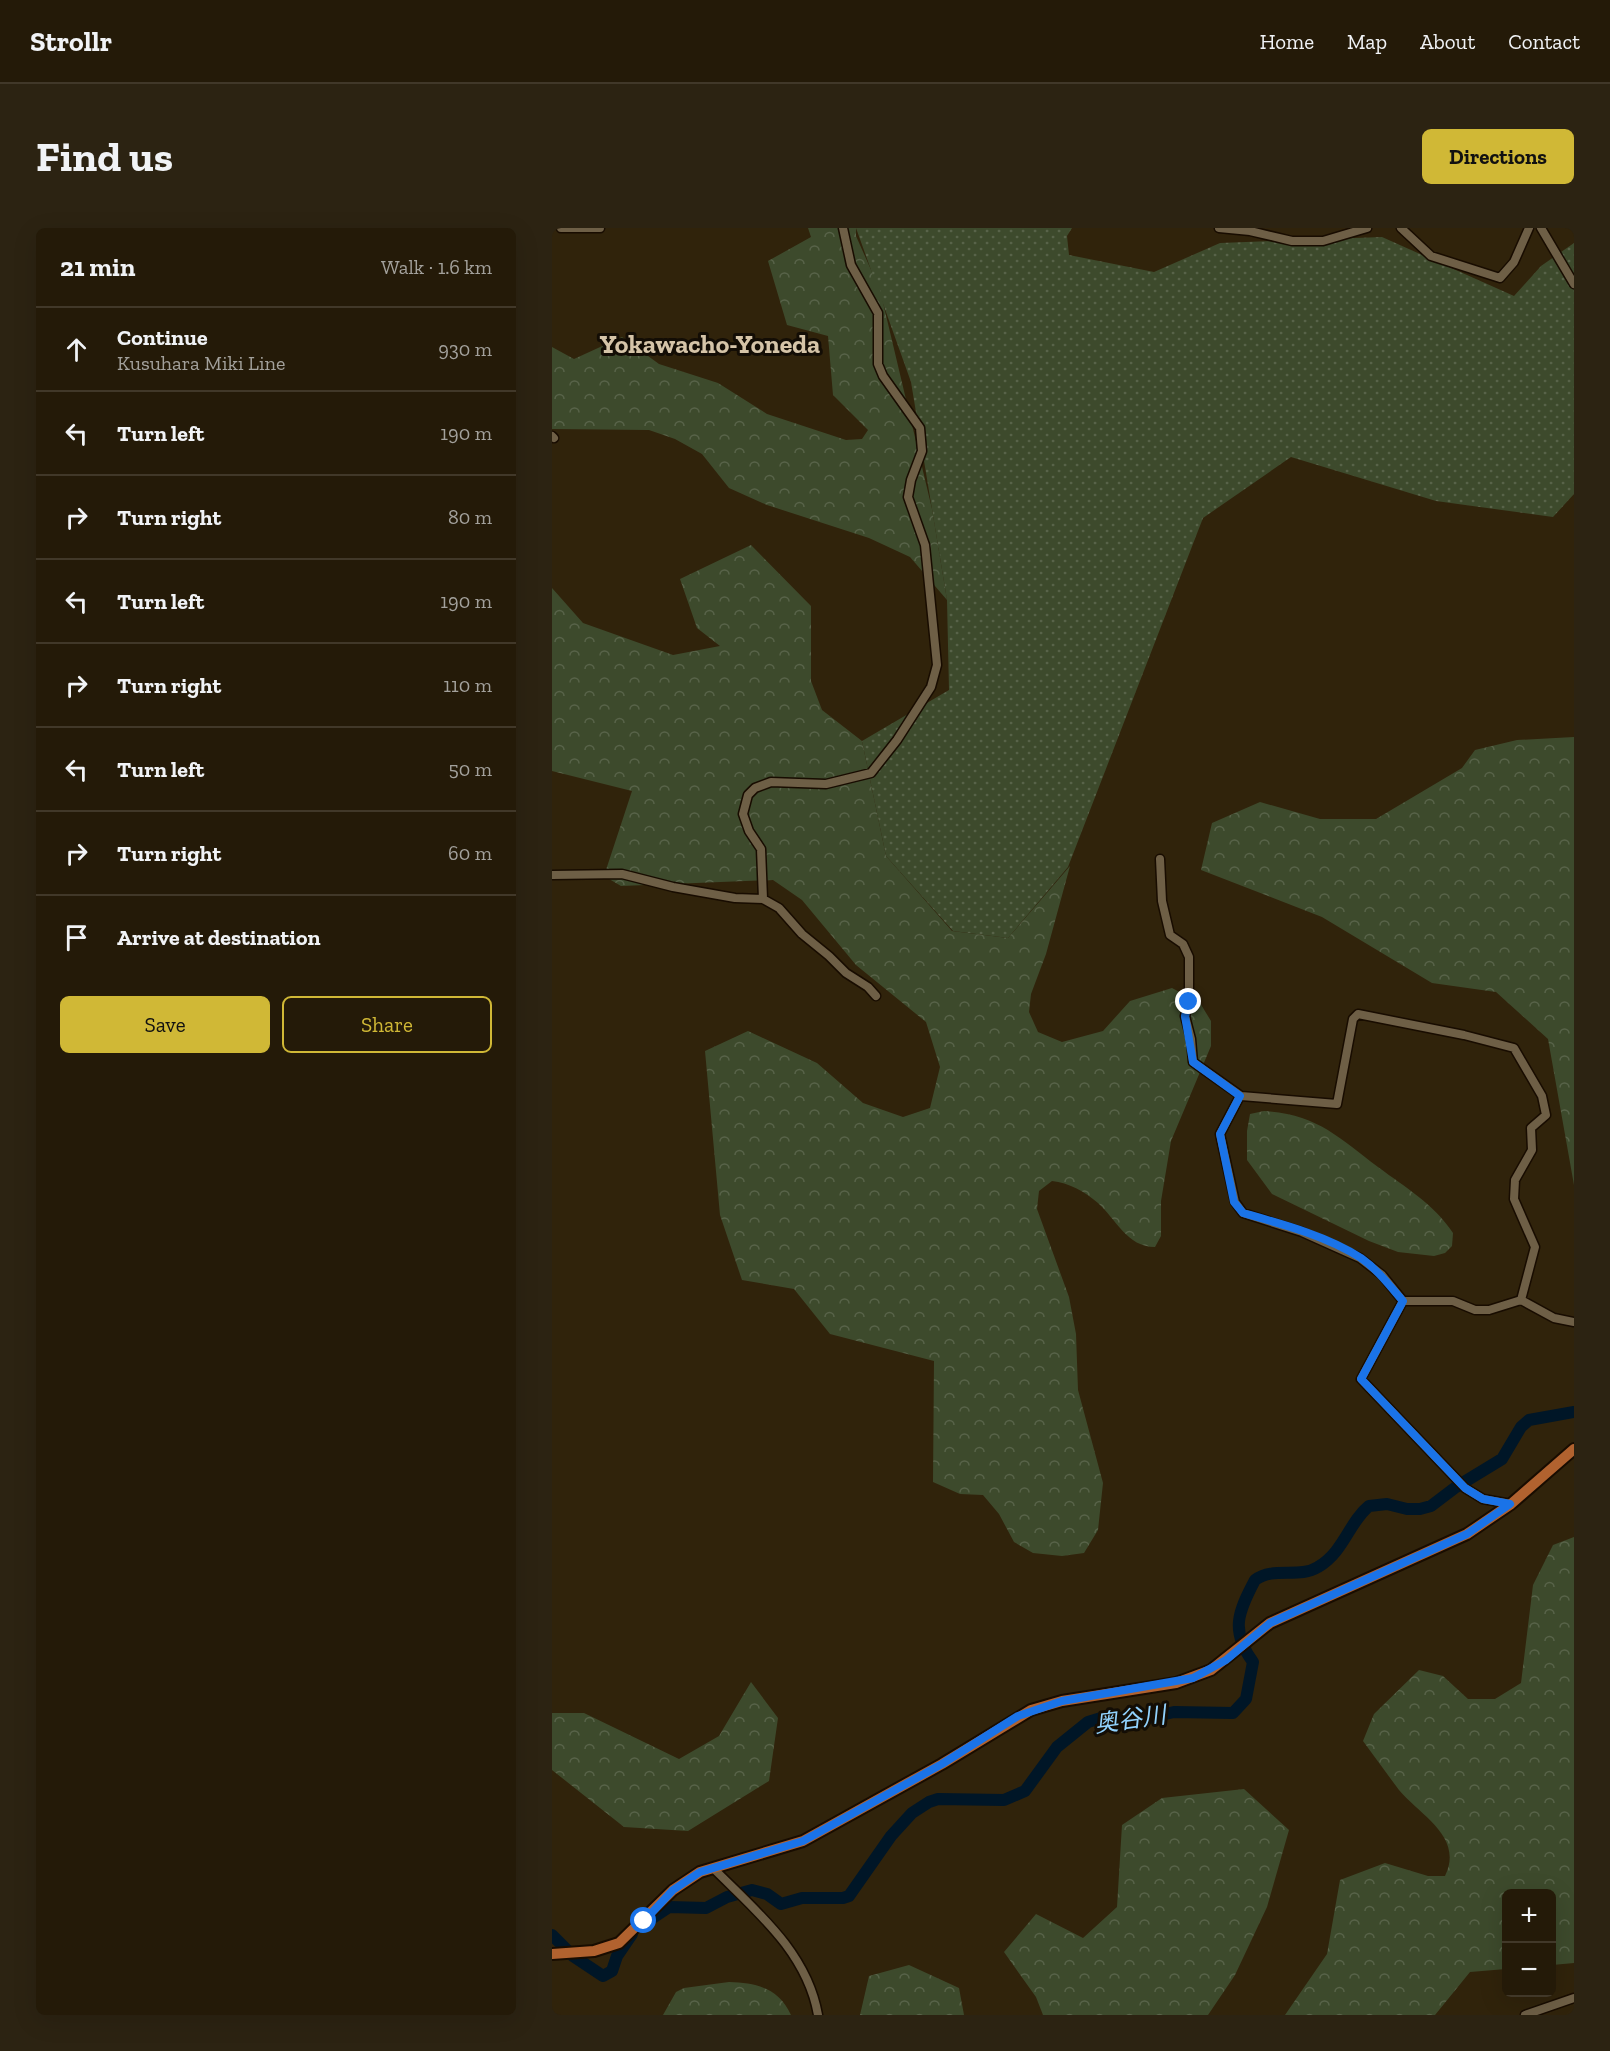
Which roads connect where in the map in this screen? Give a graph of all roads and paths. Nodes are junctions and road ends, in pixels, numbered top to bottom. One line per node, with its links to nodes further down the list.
1 (561, 228): 2 (street)
2 (600, 228)
3 (843, 228): 12 (street)
4 (1220, 228): 5 (street)
5 (1367, 228)
6 (1401, 228): 7 (street)
7 (1529, 228)
8 (1541, 228): 9 (street)
9 (1574, 284)
10 (1160, 859): 14 (street)
11 (552, 875): 12 (street)
12 (763, 899): 13 (street)
13 (876, 996)
14 (1240, 1096): 15 (street); 16 (street)
15 (1521, 1300): 16 (street); 17 (street)
16 (1403, 1301): 19 (street)
17 (1574, 1322)
18 (1574, 1449): 19 (main road)
19 (1510, 1504): 20 (main road)
20 (713, 1868): 21 (main road); 23 (street)
21 (552, 1954)
22 (1574, 1998): 24 (street)
23 (818, 2015)
24 (1525, 2015)

